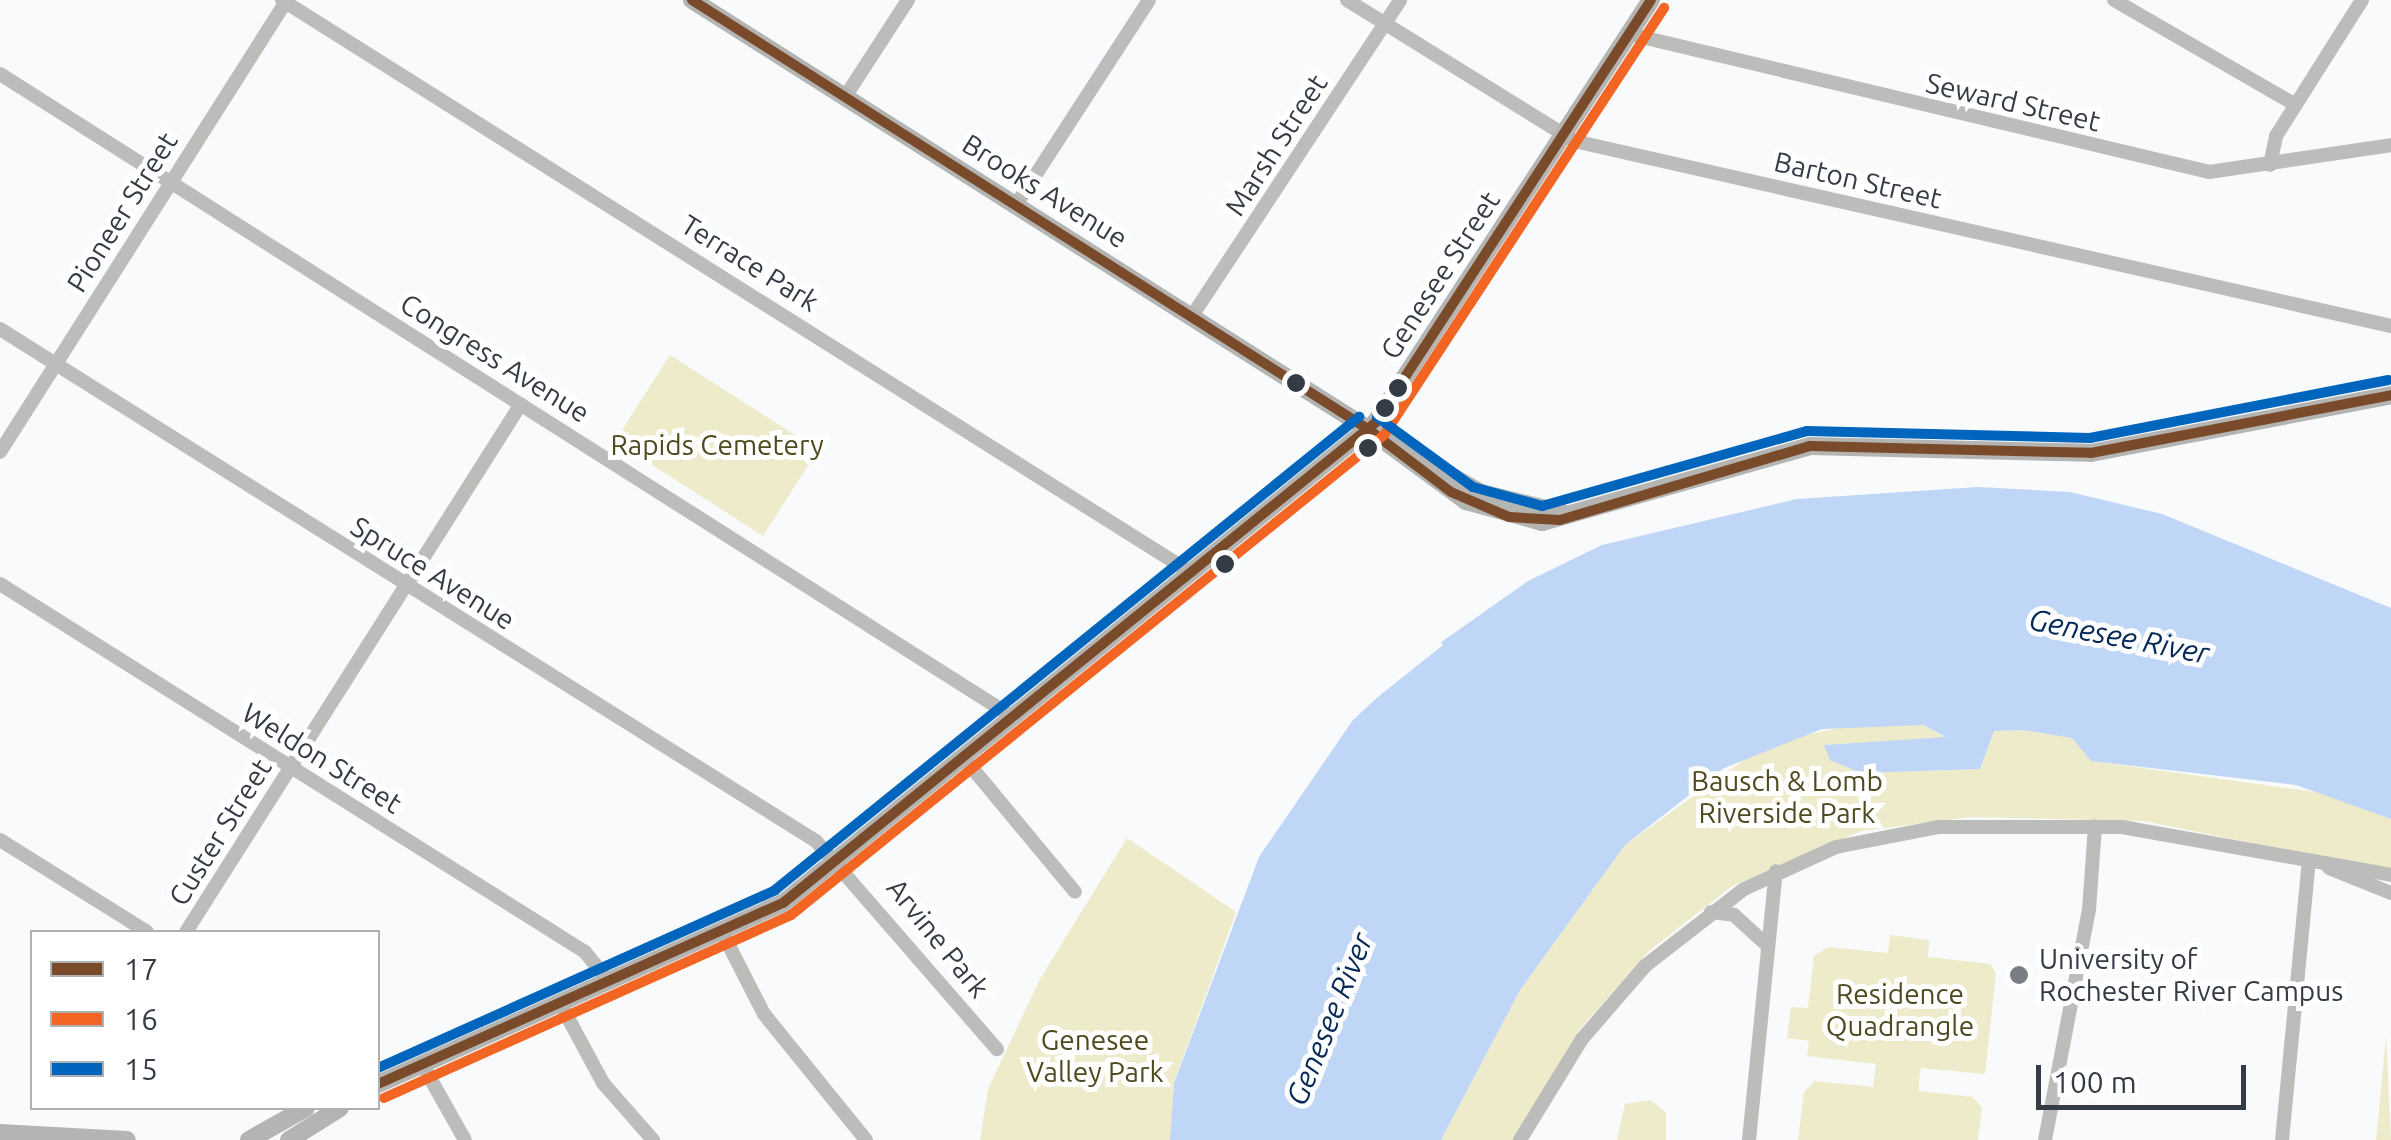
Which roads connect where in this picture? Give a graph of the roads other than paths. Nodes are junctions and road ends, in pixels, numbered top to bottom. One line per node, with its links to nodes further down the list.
1 (692, 0): 13 (main road, Brooks Avenue)
2 (908, 0): 13 (street)
3 (1149, 0): 19 (street)
4 (1348, 0): 10 (street, Barton Street)
5 (1400, 0): 10 (street, Marsh Street)
6 (1651, 0): 11 (main road, Genesee Street)
7 (2114, 0): 14 (street)
8 (2362, 0): 14 (street)
9 (285, 1): 18 (street, Pioneer Street); 28 (street, Terrace Park)
10 (1385, 24): 15 (street, Barton Street); 20 (street, Marsh Street)
11 (1628, 34): 15 (main road, Genesee Street); 17 (street, Seward Street)
12 (0, 74): 18 (street, Congress Avenue)
13 (846, 97): 19 (main road, Brooks Avenue)
14 (2296, 105): 17 (street)
15 (1563, 136): 21 (street, Barton Street); 26 (main road, Genesee Street)
16 (2391, 144): 17 (street, Seward Street)
17 (2270, 165)
18 (171, 182): 23 (street, Pioneer Street); 25 (street, Congress Avenue)
19 (1016, 205): 20 (main road, Brooks Avenue)
20 (1192, 316): 26 (main road, Brooks Avenue)
21 (2391, 326)
22 (0, 329): 23 (street, Spruce Avenue)
23 (55, 364): 27 (street, Pioneer Street); 30 (street, Spruce Avenue)
24 (2391, 396): 26 (main road, Brooks Avenue)
25 (521, 404): 30 (street, Custer Street); 31 (street, Congress Avenue)
26 (1368, 429): 28 (main road, Genesee Street)
27 (0, 452)
28 (1190, 572): 31 (main road, Genesee Street)
29 (0, 584): 33 (street, Weldon Street)
30 (405, 585): 33 (street, Custer Street); 36 (street, Spruce Avenue)
31 (1013, 716): 32 (main road, Genesee Street)
32 (964, 757): 36 (main road, Genesee Street); 40 (street)
33 (291, 768): 44 (street, Custer Street); 47 (street, Weldon Street)
34 (2095, 826): 37 (street); 38 (street); 63 (street)
35 (0, 840): 43 (street)
36 (839, 859): 45 (main road, Genesee Street); 49 (street, Arvine Park)
37 (2310, 861): 39 (street); 41 (street); 64 (street)
38 (1776, 871): 42 (street); 46 (street)
39 (2391, 876)
40 (1075, 892)
41 (2391, 893)
42 (1710, 912): 46 (street); 61 (street)
43 (143, 930)
44 (187, 930)
45 (722, 932): 47 (main road, Genesee Street); 60 (street)
46 (1768, 946): 62 (street)
47 (610, 982): 48 (main road, Genesee Street)
48 (560, 1003): 50 (main road, Genesee Street); 59 (street)
49 (996, 1049)
50 (422, 1064): 51 (main road, Genesee Street); 58 (street)
51 (380, 1083)
52 (302, 1110): 56 (main road)
53 (337, 1110): 57 (main road)
54 (0, 1133): 55 (main road)
55 (127, 1140)
56 (249, 1140)
57 (290, 1140)
58 (465, 1140)
59 (652, 1140)
60 (866, 1140)
61 (1520, 1140)
62 (1749, 1140)
63 (2046, 1140)
64 (2282, 1140)

